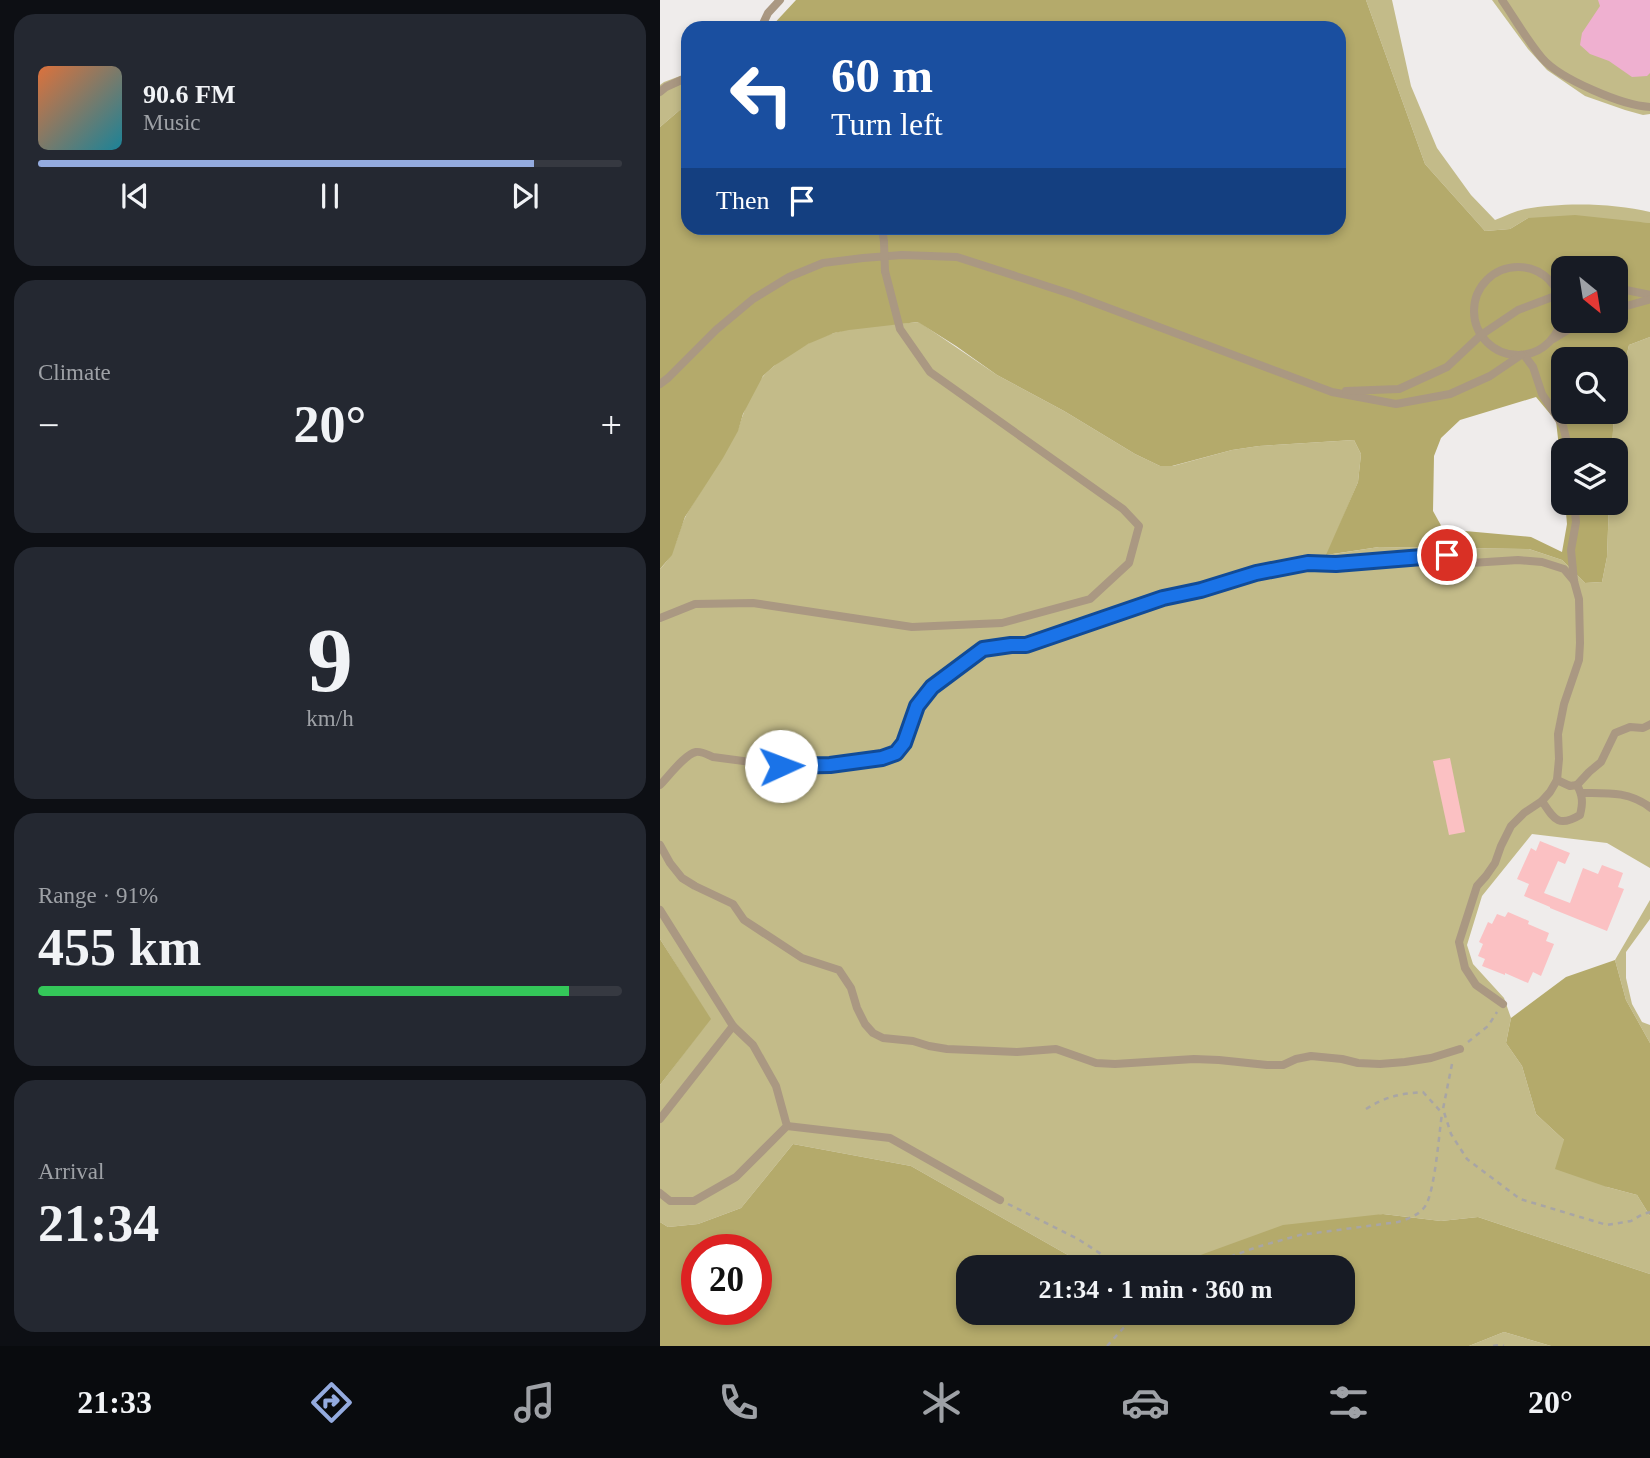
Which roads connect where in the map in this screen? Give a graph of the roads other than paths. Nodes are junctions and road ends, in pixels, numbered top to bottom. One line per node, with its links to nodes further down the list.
1 (780, 0): 3 (lane)
2 (1502, 0): 6 (lane)
3 (764, 21)
4 (681, 80): 5 (lane)
5 (660, 92)
6 (1650, 107)
7 (883, 235): 23 (lane, bridge)
8 (1551, 282): 15 (lane)
9 (1628, 291): 11 (lane)
10 (1551, 297): 15 (lane)
11 (1650, 297): 12 (lane)
12 (1628, 305)
13 (1556, 333): 16 (lane)
14 (1563, 333): 16 (lane)
15 (1481, 335): 17 (lane); 19 (lane)
16 (1552, 340): 17 (lane)
17 (1522, 355): 19 (lane); 20 (lane)
18 (660, 384): 19 (lane)
19 (1332, 392)
20 (1567, 438)
21 (1575, 515): 22 (lane)
22 (1575, 581): 25 (lane); 26 (lane)
23 (660, 618)
24 (1650, 724): 27 (lane)
25 (1557, 780): 27 (lane); 28 (lane)
26 (660, 785)
27 (1579, 789): 28 (lane); 29 (lane)
28 (1541, 801): 32 (lane)
29 (1650, 808)
30 (660, 845): 34 (lane)
31 (660, 910): 33 (lane)
32 (1503, 1003)
33 (733, 1026): 35 (lane); 36 (lane)
34 (1460, 1049)
35 (660, 1119)
36 (787, 1126): 37 (lane); 38 (lane)
37 (660, 1193)
38 (1000, 1200)

